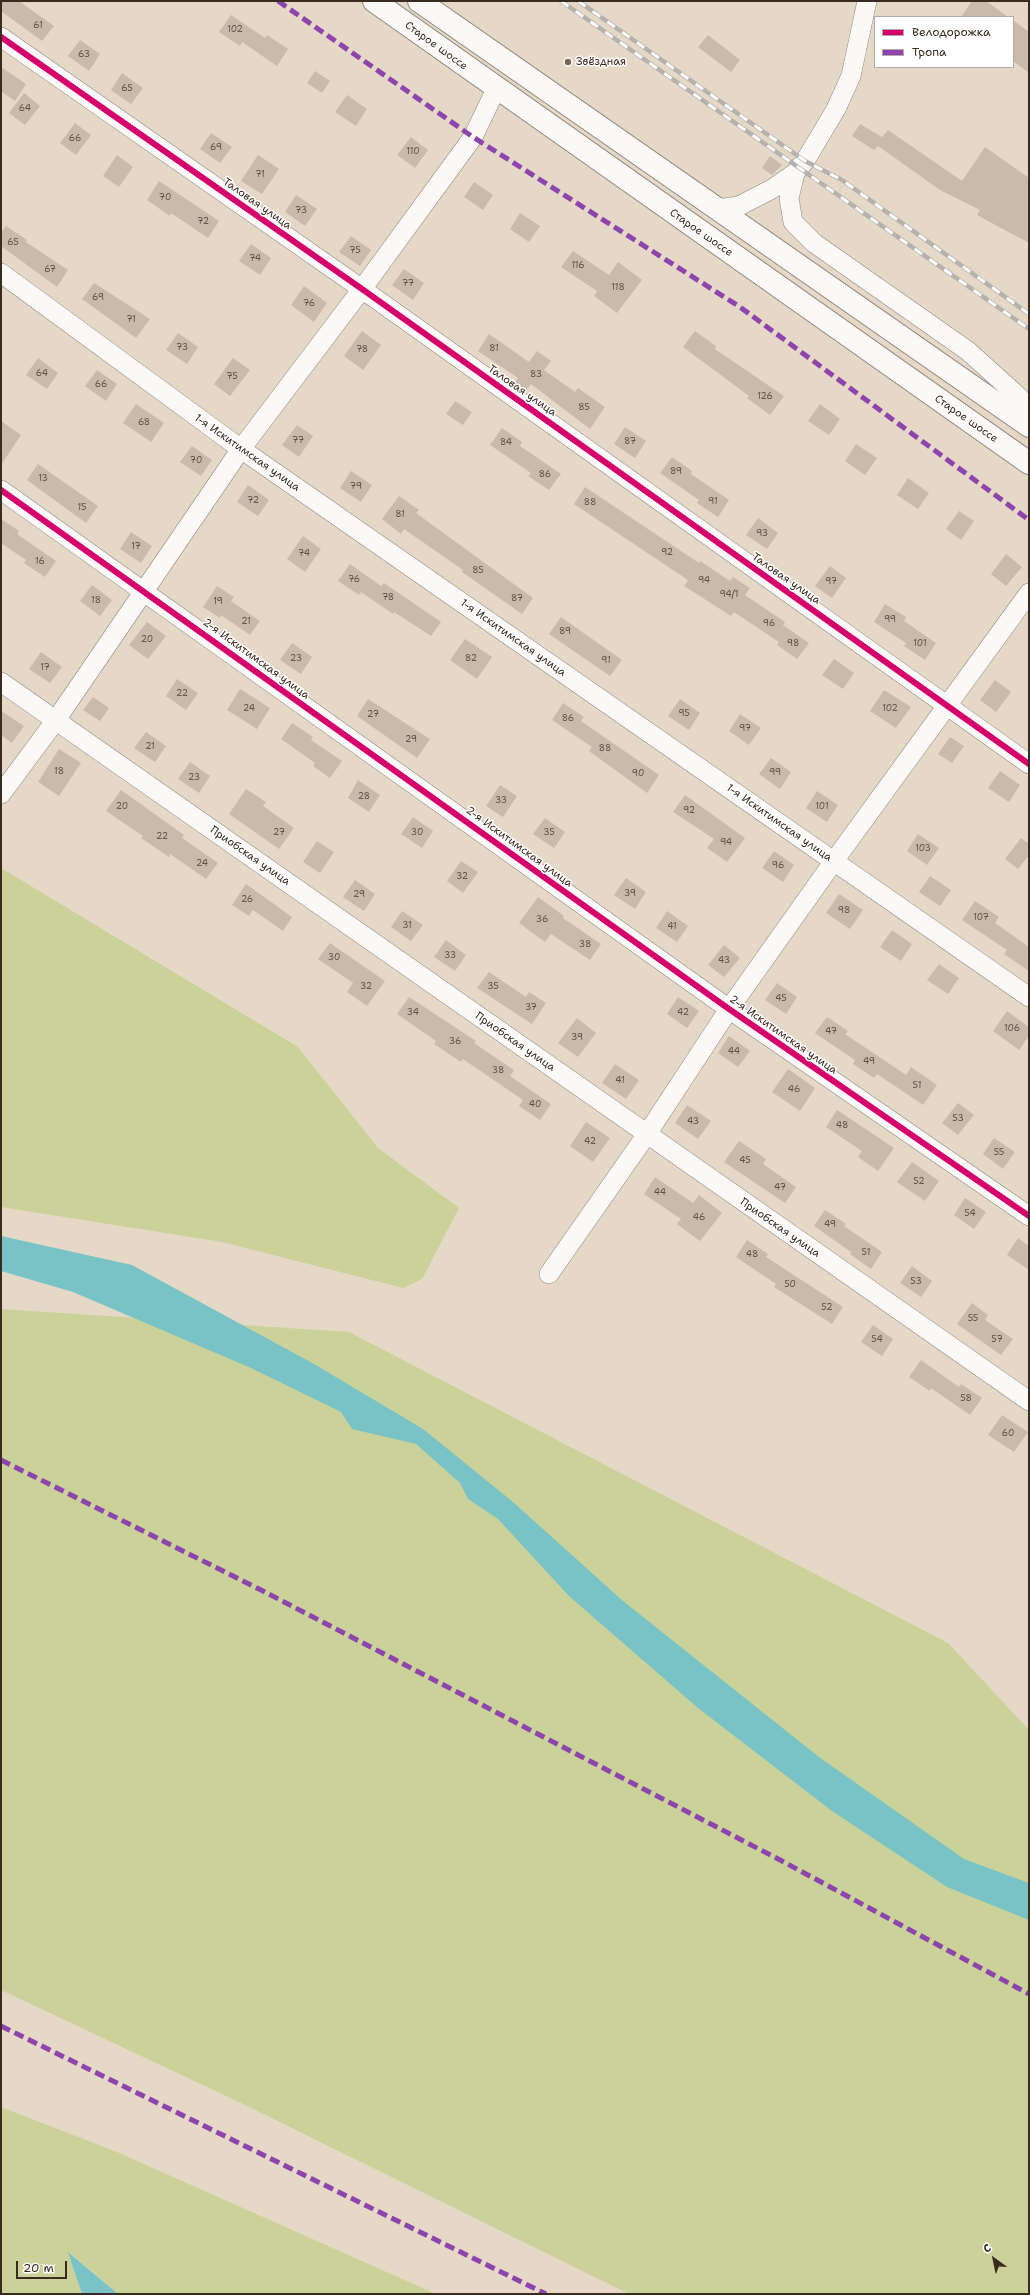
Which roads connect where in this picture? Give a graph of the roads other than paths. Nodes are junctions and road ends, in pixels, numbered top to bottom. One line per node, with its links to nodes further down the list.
1 (374, 1): 5 (highway, Старое шоссе)
2 (419, 1): 7 (highway)
3 (867, 1): 6 (street)
4 (1, 38): 9 (street, Таловая улица)
5 (496, 88): 9 (street); 13 (highway, Старое шоссе)
6 (795, 173): 7 (street); 10 (street)
7 (718, 209): 11 (highway)
8 (1, 273): 12 (street, 1-я Искитимская улица)
9 (362, 289): 12 (street); 18 (street, Таловая улица)
10 (1029, 411)
11 (1029, 426)
12 (241, 449): 15 (street); 22 (street, 1-я Искитимская улица)
13 (1029, 463)
14 (1, 490): 15 (street, 2-я Искитимская улица)
15 (145, 592): 19 (street); 24 (street, 2-я Искитимская улица)
16 (1029, 593): 18 (street)
17 (1, 682): 19 (street, Приобская улица)
18 (948, 706): 20 (street, Таловая улица); 22 (street)
19 (56, 720): 21 (street); 25 (street, Приобская улица)
20 (1029, 764)
21 (1, 794)
22 (834, 861): 23 (street, 1-я Искитимская улица); 24 (street)
23 (1029, 997)
24 (729, 1009): 25 (street); 26 (street, 2-я Искитимская улица)
25 (646, 1134): 27 (street); 28 (street, Приобская улица)
26 (1029, 1216)
27 (549, 1274)
28 (1029, 1402)

